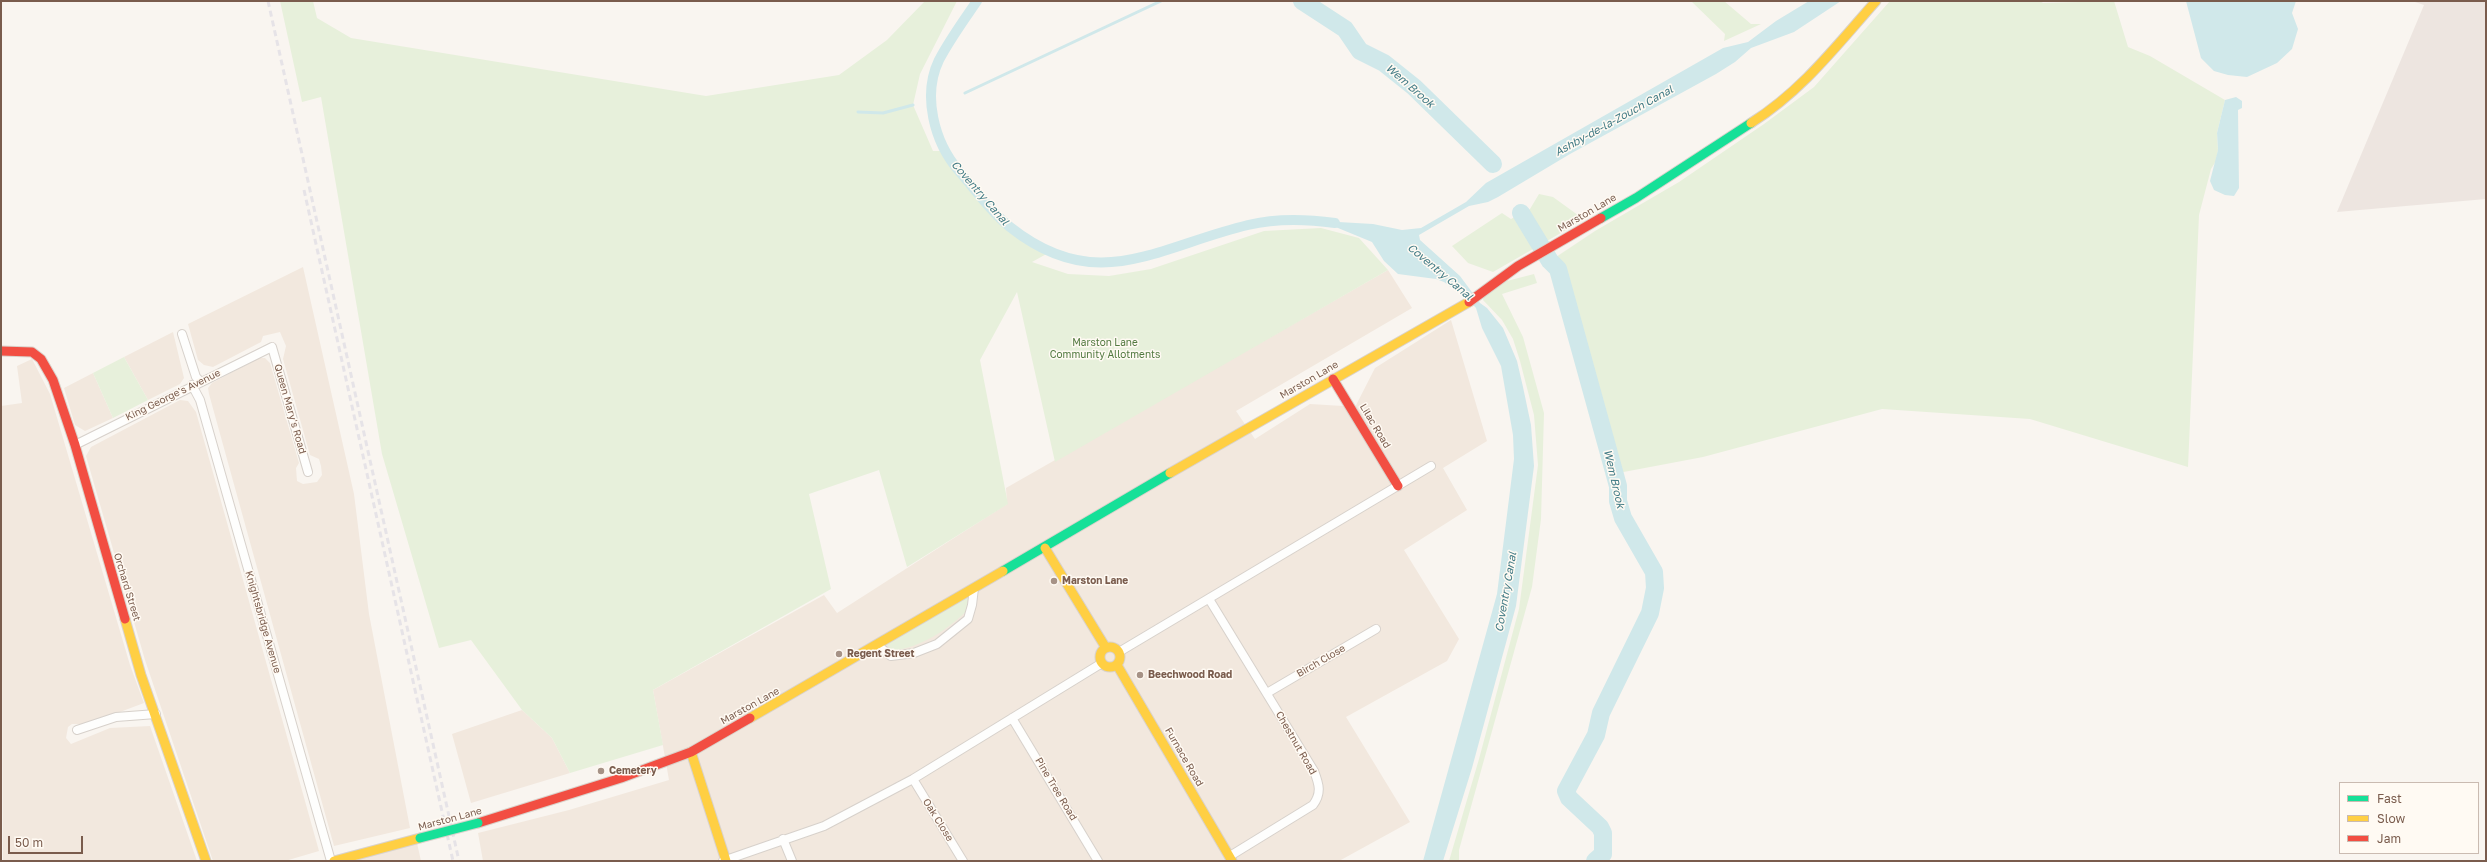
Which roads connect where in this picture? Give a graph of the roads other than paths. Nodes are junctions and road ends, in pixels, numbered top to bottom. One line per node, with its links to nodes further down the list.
1 (1876, 1): 5 (street, Marston Lane)
2 (182, 334): 6 (street, Knightsbridge Avenue)
3 (272, 347): 6 (street, King George's Avenue); 9 (street, Queen Mary's Road)
4 (1, 351): 7 (street, Orchard Street)
5 (1333, 378): 10 (street, Lilac Road); 11 (street, Marston Lane)
6 (196, 383): 7 (street, King George's Avenue); 29 (street, Knightsbridge Avenue)
7 (74, 445): 21 (street, Orchard Street)
8 (1431, 466): 10 (street)
9 (308, 472)
10 (1398, 486): 13 (street)
11 (1045, 548): 12 (street, Marston Lane); 16 (street)
12 (974, 588): 15 (street, Marston Lane); 15 (street)
13 (1209, 599): 17 (street); 20 (street, Chestnut Road)
14 (1376, 630): 20 (street, Birch Close)
15 (877, 645): 24 (street, Marston Lane)
16 (1106, 648): 17 (street); 18 (street)
17 (1119, 652): 19 (street)
18 (1102, 663): 19 (street); 22 (street)
19 (1118, 665): 27 (street, Furnace Road)
20 (1267, 693): 27 (street, Chestnut Road)
21 (156, 714): 23 (street); 28 (street, Orchard Street)
22 (1012, 718): 25 (street); 33 (street, Pine Tree Road)
23 (77, 730)
24 (691, 752): 29 (street, Marston Lane, bridge); 30 (street)
25 (913, 779): 26 (street); 32 (street, Oak Close)
26 (783, 839): 30 (street); 31 (street)
27 (1231, 858)
28 (206, 861)
29 (332, 861)
30 (725, 861)
31 (792, 861)
32 (963, 861)
33 (1098, 861)

